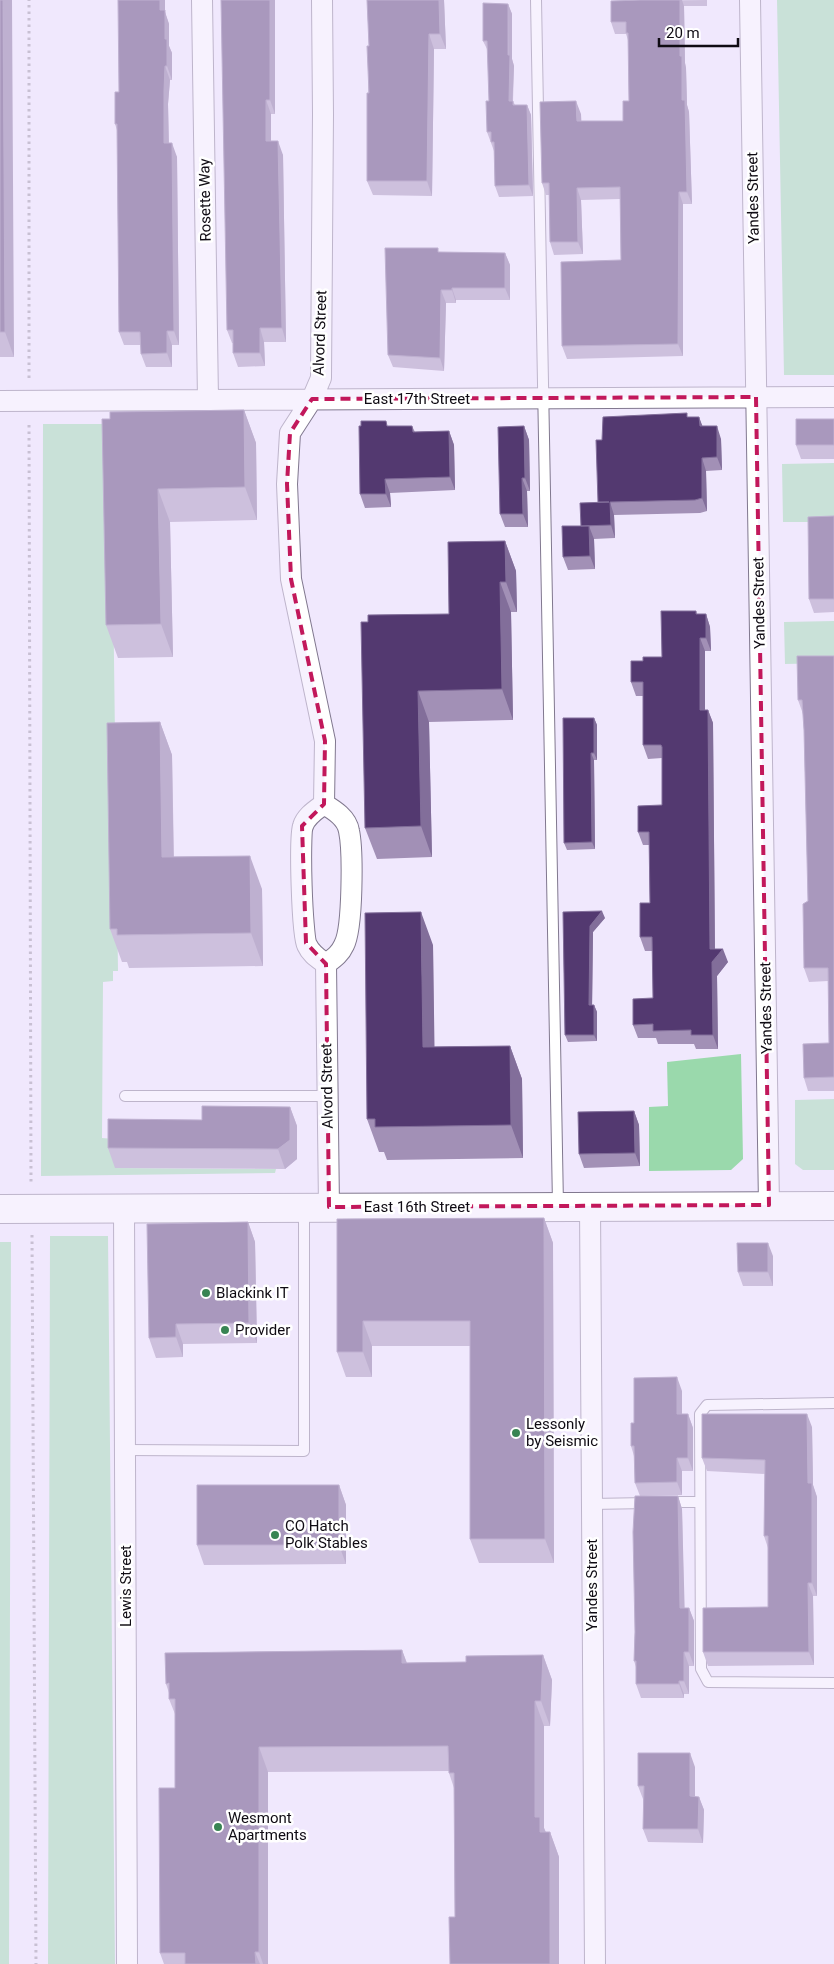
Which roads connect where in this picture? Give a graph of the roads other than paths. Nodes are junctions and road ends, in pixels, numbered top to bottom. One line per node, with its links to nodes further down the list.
1 (202, 0): 9 (street, Rosette Way)
2 (322, 0): 8 (street, Alvord Street)
3 (536, 0): 7 (lane)
4 (750, 0): 5 (street, Yandes Street)
5 (756, 397): 6 (street, East 17th Street); 7 (street, East 17th Street); 17 (street, Yandes Street)
6 (834, 397)
7 (543, 398): 8 (street, East 17th Street); 15 (lane)
8 (312, 399): 9 (street, East 17th Street); 11 (street, Alvord Street)
9 (208, 400): 10 (street, East 17th Street)
10 (0, 401)
11 (324, 804): 12 (street); 12 (street)
12 (326, 964): 14 (street, Alvord Street)
13 (125, 1096): 14 (lane)
14 (328, 1096): 19 (street, Alvord Street)
15 (558, 1206): 16 (main road, East 16th Street); 19 (main road, East 16th Street)
16 (590, 1206): 17 (main road, East 16th Street); 25 (street, Yandes Street)
17 (769, 1206): 18 (main road, East 16th Street)
18 (834, 1206)
19 (316, 1207): 20 (main road, East 16th Street); 23 (lane)
20 (124, 1208): 21 (main road, East 16th Street); 23 (street, Lewis Street)
21 (0, 1210)
22 (834, 1403): 24 (lane)
23 (125, 1450): 27 (street, Lewis Street)
24 (700, 1502): 25 (lane); 26 (lane)
25 (591, 1504): 28 (street, Yandes Street)
26 (834, 1683)
27 (126, 1964)
28 (595, 1964)

